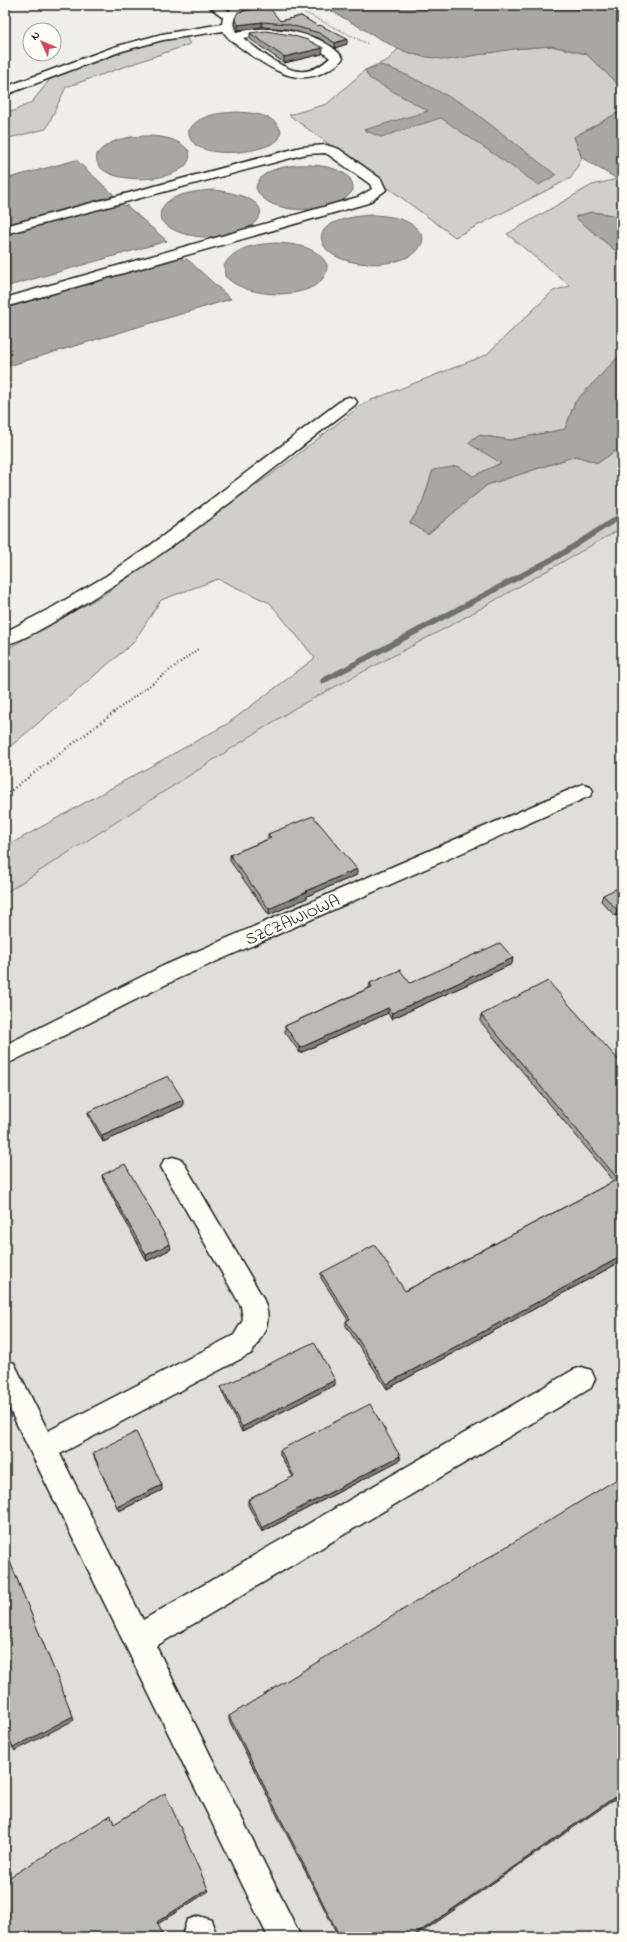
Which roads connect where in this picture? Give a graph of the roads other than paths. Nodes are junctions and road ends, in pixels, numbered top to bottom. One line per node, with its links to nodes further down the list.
1 (213, 5): 3 (lane)
2 (242, 5): 3 (lane)
3 (230, 27): 3 (lane); 4 (lane)
4 (5, 91)
5 (5, 230): 6 (lane)
6 (5, 303)
7 (349, 402): 8 (lane)
8 (5, 639)
9 (583, 791): 10 (lane, SZCZAWIOWA)
10 (5, 1056)
11 (173, 1167): 14 (lane)
12 (5, 1372): 14 (lane)
13 (582, 1379): 15 (lane)
14 (43, 1448): 15 (lane)
15 (138, 1640): 16 (lane)
16 (285, 1937)

